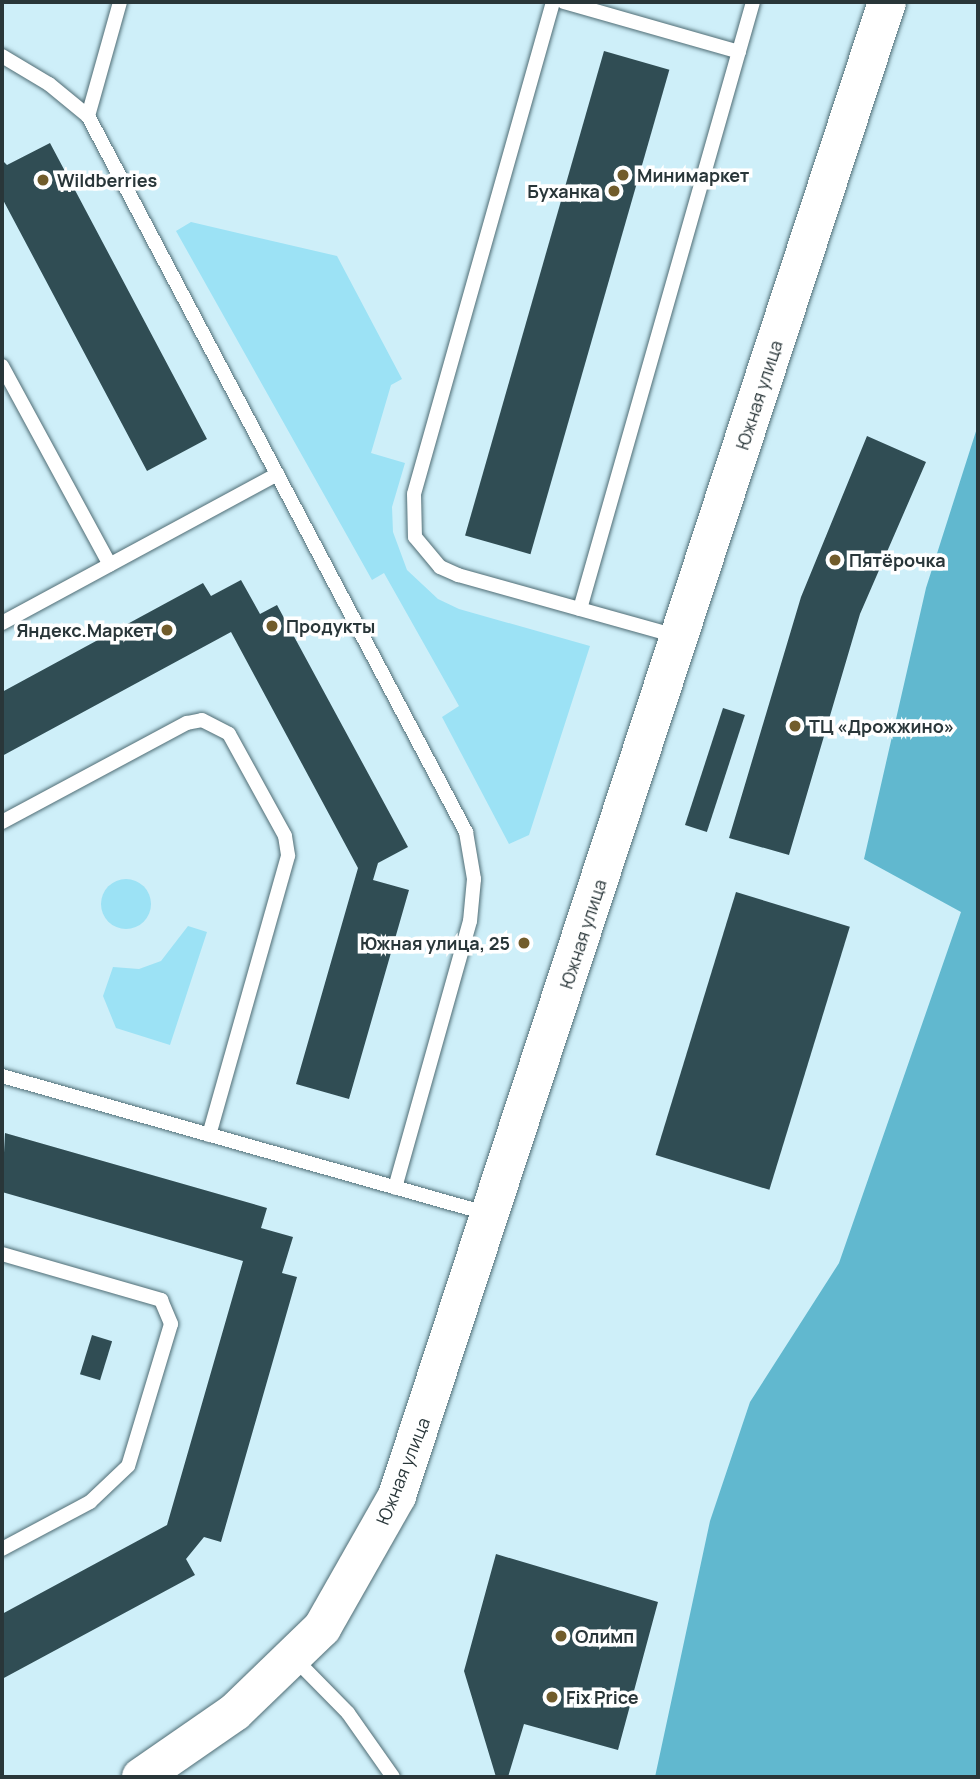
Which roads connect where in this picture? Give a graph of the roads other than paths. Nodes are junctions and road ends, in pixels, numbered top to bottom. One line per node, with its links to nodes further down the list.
1 (120, 2): 8 (lane)
2 (553, 2): 12 (lane)
3 (564, 2): 6 (lane)
4 (753, 2): 6 (lane)
5 (887, 2): 14 (street, Южная улица)
6 (739, 52): 12 (lane)
7 (2, 56): 8 (lane)
8 (88, 116): 10 (lane)
9 (2, 366): 11 (lane)
10 (277, 474): 11 (lane); 18 (lane)
11 (110, 565): 13 (lane)
12 (580, 609): 14 (lane)
13 (2, 623)
14 (680, 637): 19 (street, Южная улица)
15 (2, 822): 17 (lane)
16 (2, 1076): 17 (lane)
17 (209, 1135): 18 (lane)
18 (395, 1188): 19 (lane)
19 (492, 1215): 22 (street, Южная улица)
20 (2, 1254): 21 (lane)
21 (2, 1549)
22 (294, 1658): 23 (street, Южная улица); 24 (lane)
23 (141, 1777)
24 (393, 1777)

